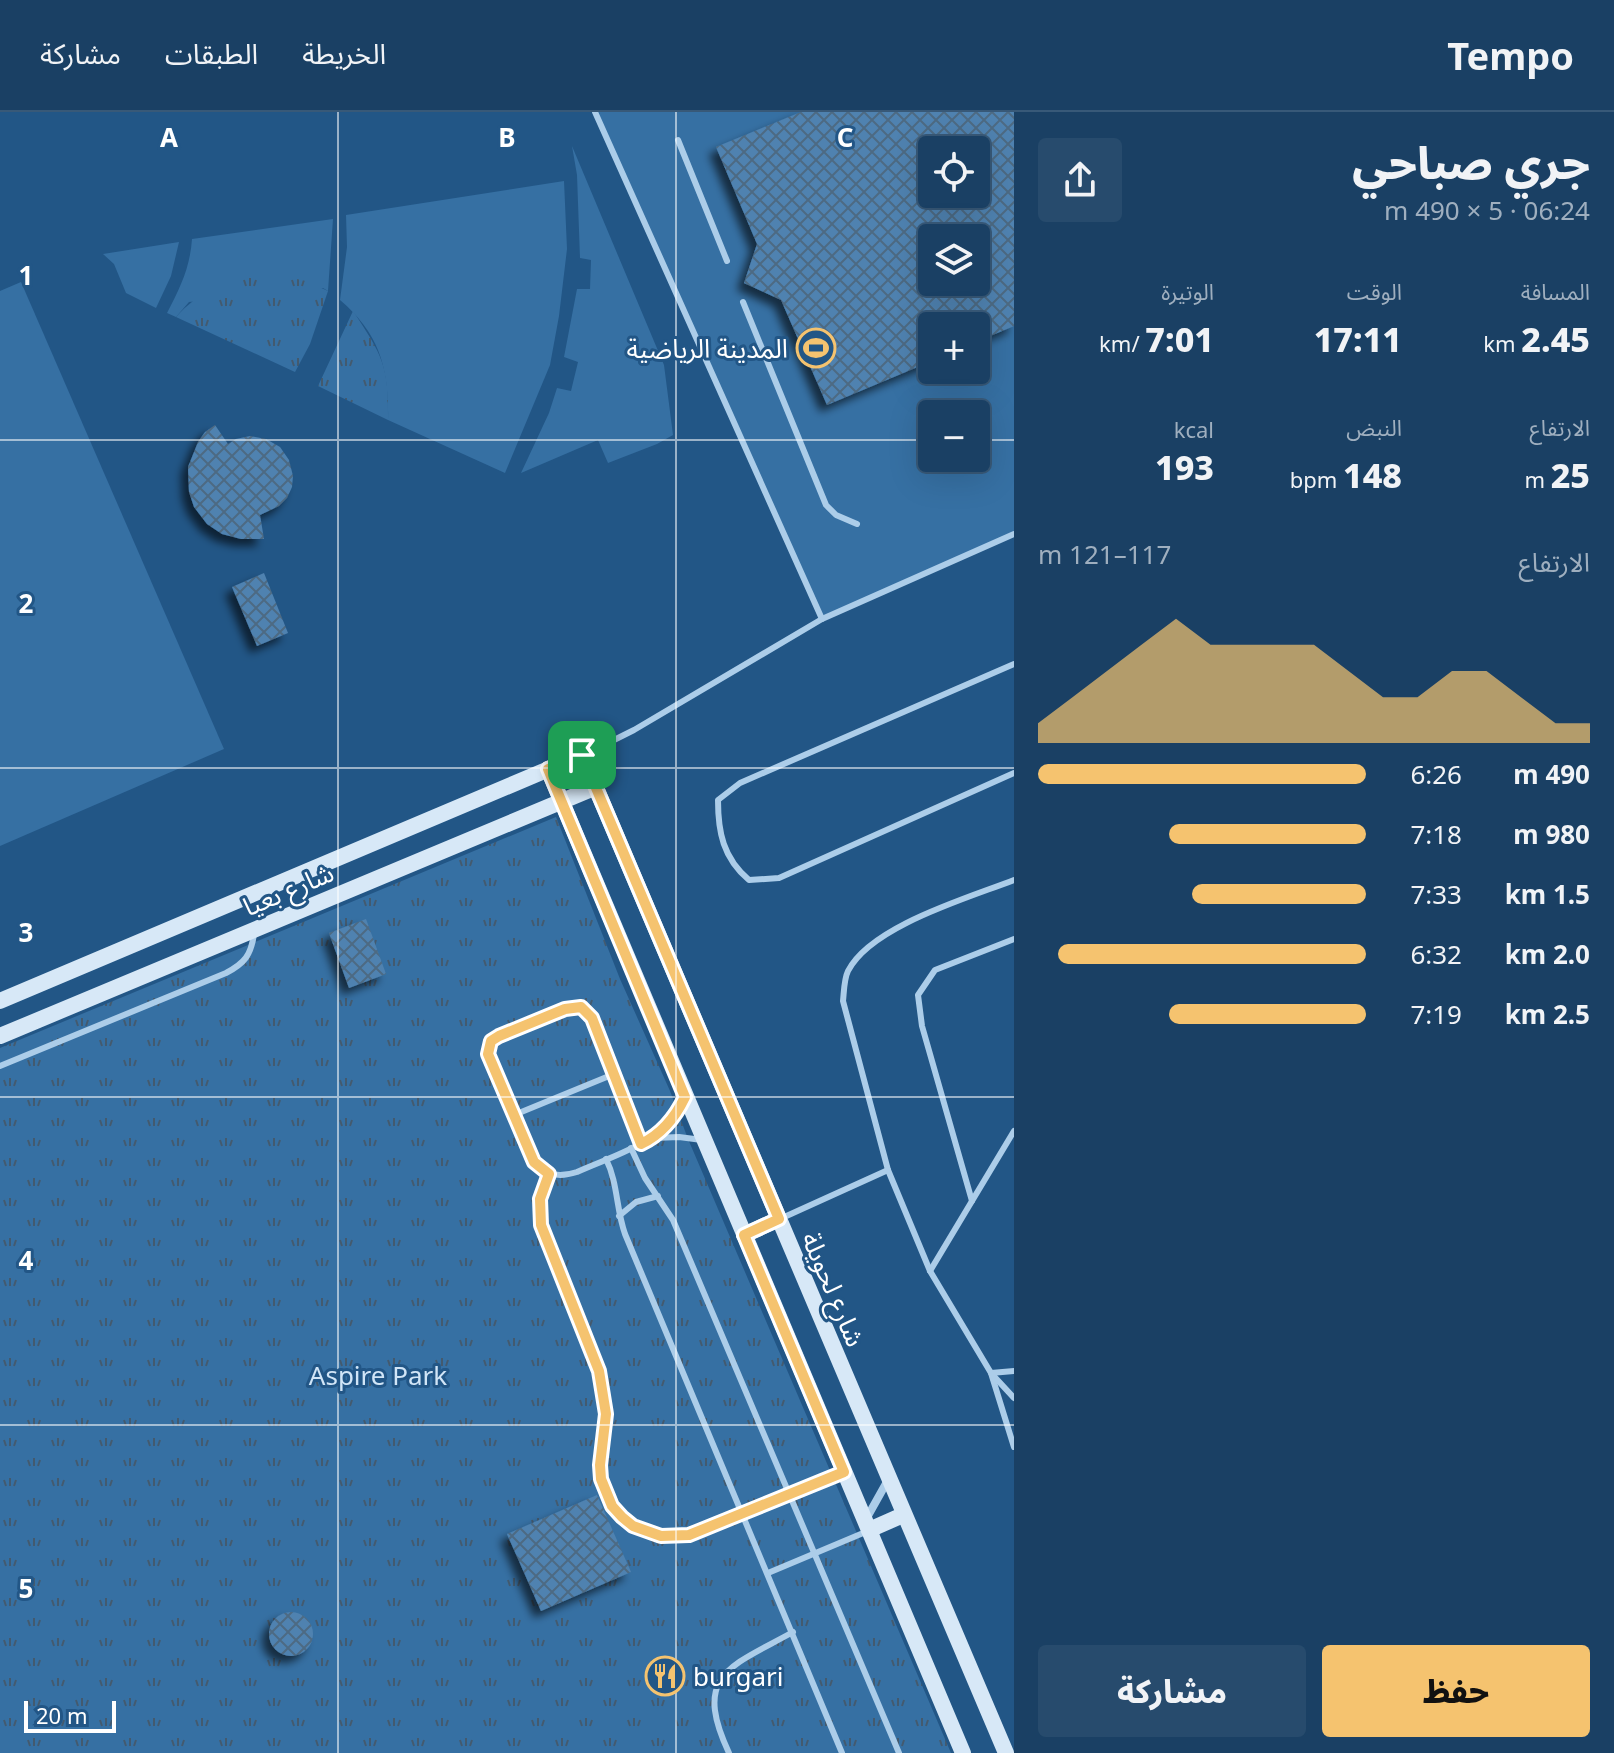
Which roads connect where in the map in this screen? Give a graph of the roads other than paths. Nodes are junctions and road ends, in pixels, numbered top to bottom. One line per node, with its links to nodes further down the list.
1 (595, 112): 7 (lane)
2 (678, 140): 3 (lane)
3 (727, 261)
4 (743, 302): 5 (lane)
5 (857, 524)
6 (1014, 534): 7 (lane)
7 (822, 619): 9 (lane)
8 (1014, 664): 11 (lane)
9 (582, 755): 10 (street, شارع بعيا); 12 (street, شارع لحويلة)
10 (548, 769): 13 (street); 17 (street, شارع بعيا)
11 (1014, 773)
12 (596, 787): 13 (street, شارع بعيا); 34 (street, شارع لحويلة)
13 (560, 801): 15 (street, شارع بعيا); 21 (street)
14 (1014, 880): 29 (lane)
15 (255, 929): 18 (street, شارع بعيا); 19 (lane)
16 (1014, 939): 32 (lane)
17 (0, 1001)
18 (0, 1036)
19 (0, 1066)
20 (614, 1074): 22 (lane); 22 (lane); 26 (lane)
21 (685, 1097): 24 (lane); 25 (street)
22 (514, 1115): 30 (lane)
23 (1014, 1131): 32 (lane)
24 (654, 1138): 25 (lane); 26 (lane)
25 (704, 1141): 35 (street)
26 (641, 1144): 27 (lane)
27 (631, 1148): 28 (lane); 31 (lane)
28 (606, 1159): 30 (lane); 33 (lane)
29 (888, 1170): 34 (lane); 36 (lane)
30 (549, 1174): 44 (lane)
31 (658, 1196): 33 (lane); 43 (lane)
32 (972, 1201): 36 (lane)
33 (619, 1216): 44 (lane)
34 (779, 1219): 35 (street); 42 (street, شارع لحويلة)
35 (744, 1235): 41 (street)
36 (930, 1271): 38 (lane)
37 (1014, 1371): 38 (lane)
38 (991, 1373): 39 (lane); 40 (lane)
39 (1014, 1398)
40 (1014, 1447)
41 (844, 1472): 43 (lane); 46 (street)
42 (888, 1480): 45 (street, شارع لحويلة); 46 (street)
43 (790, 1495): 44 (lane); 47 (lane)
44 (744, 1515): 48 (lane)
45 (903, 1515): 46 (street); 54 (street, شارع لحويلة)
46 (867, 1526): 47 (lane); 53 (street)
47 (815, 1554): 48 (lane); 52 (lane)
48 (768, 1573): 49 (lane)
49 (793, 1632): 50 (lane); 51 (lane)
50 (729, 1753)
51 (842, 1753)
52 (899, 1753)
53 (963, 1753)
54 (1006, 1753)

